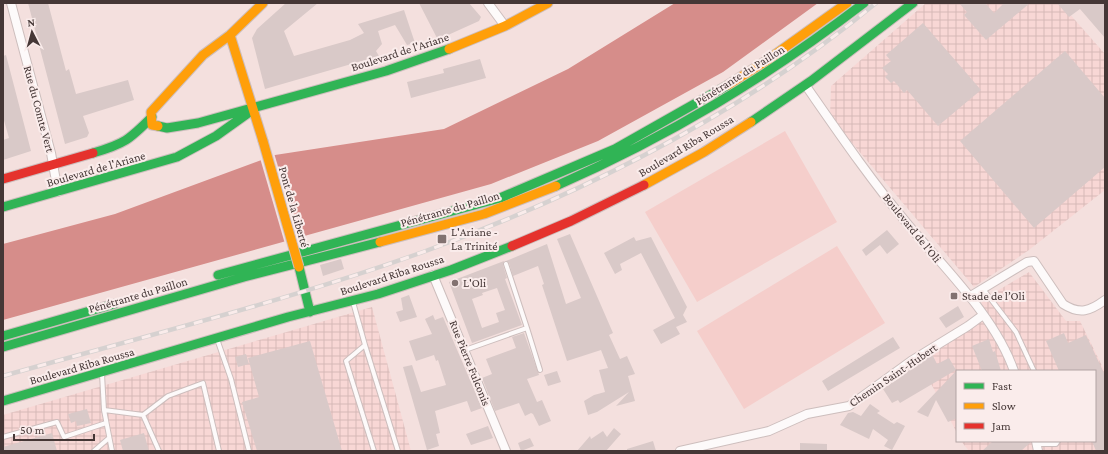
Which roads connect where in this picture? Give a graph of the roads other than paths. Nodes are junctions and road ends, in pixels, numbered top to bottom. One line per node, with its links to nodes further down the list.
1 (263, 3): 10 (street)
2 (488, 3): 9 (street)
3 (548, 3): 9 (street, Boulevard de l'Ariane)
4 (847, 3): 21 (street, Pénétrante du Paillon)
5 (864, 3): 32 (street, Pénétrante du Paillon)
6 (913, 3): 11 (street, Boulevard Riba Roussa)
7 (11, 4): 8 (street); 14 (street, Rue du Comte Vert)
8 (3, 8)
9 (504, 26): 12 (street, Boulevard de l'Ariane)
10 (230, 35): 12 (street, Pont de la Liberté); 13 (street)
11 (806, 86): 19 (street, Boulevard Riba Roussa); 22 (street, Boulevard de l'Oli)
12 (253, 109): 13 (street, Boulevard de l'Ariane); 16 (street, Boulevard de l'Ariane); 26 (street, Pont de la Liberté, bridge)
13 (152, 118): 14 (street, Boulevard de l'Ariane)
14 (53, 165): 15 (street, Boulevard de l'Ariane); 16 (street, Rue du Comte Vert)
15 (3, 179)
16 (58, 192): 17 (street, Boulevard de l'Ariane)
17 (3, 207)
18 (506, 264): 28 (lane)
19 (437, 274): 24 (street, Boulevard Riba Roussa); 33 (street, Rue Pierre Fulconis)
20 (983, 288): 22 (street); 23 (street); 36 (lane)
21 (155, 293)
22 (969, 297): 27 (street, Boulevard de l'Oli)
23 (1105, 300)
24 (353, 301): 26 (street, Boulevard Riba Roussa); 31 (lane)
25 (124, 302): 29 (street, Pénétrante du Paillon)
26 (310, 312): 30 (street, Boulevard Riba Roussa)
27 (983, 315): 35 (street, Boulevard de l'Oli); 54 (street, Chemin Saint-Hubert)
28 (527, 328): 33 (lane); 34 (lane)
29 (3, 336)
30 (217, 339): 37 (street, Boulevard Riba Roussa); 50 (lane)
31 (365, 345): 51 (lane); 52 (lane)
32 (3, 346)
33 (465, 350): 53 (street, Rue Pierre Fulconis)
34 (540, 370)
35 (1014, 370)
36 (1034, 370)
37 (102, 373): 38 (street, Boulevard Riba Roussa); 39 (lane)
38 (3, 401)
39 (104, 410): 40 (lane); 41 (lane)
40 (143, 416): 48 (lane); 49 (lane)
41 (106, 423): 42 (lane); 43 (lane)
42 (3, 437)
43 (109, 438): 46 (lane); 47 (lane)
44 (1057, 442): 45 (lane)
45 (1037, 445)
46 (94, 451)
47 (112, 451)
48 (159, 451)
49 (219, 451)
50 (249, 451)
51 (374, 451)
52 (398, 451)
53 (506, 451)
54 (680, 451)

